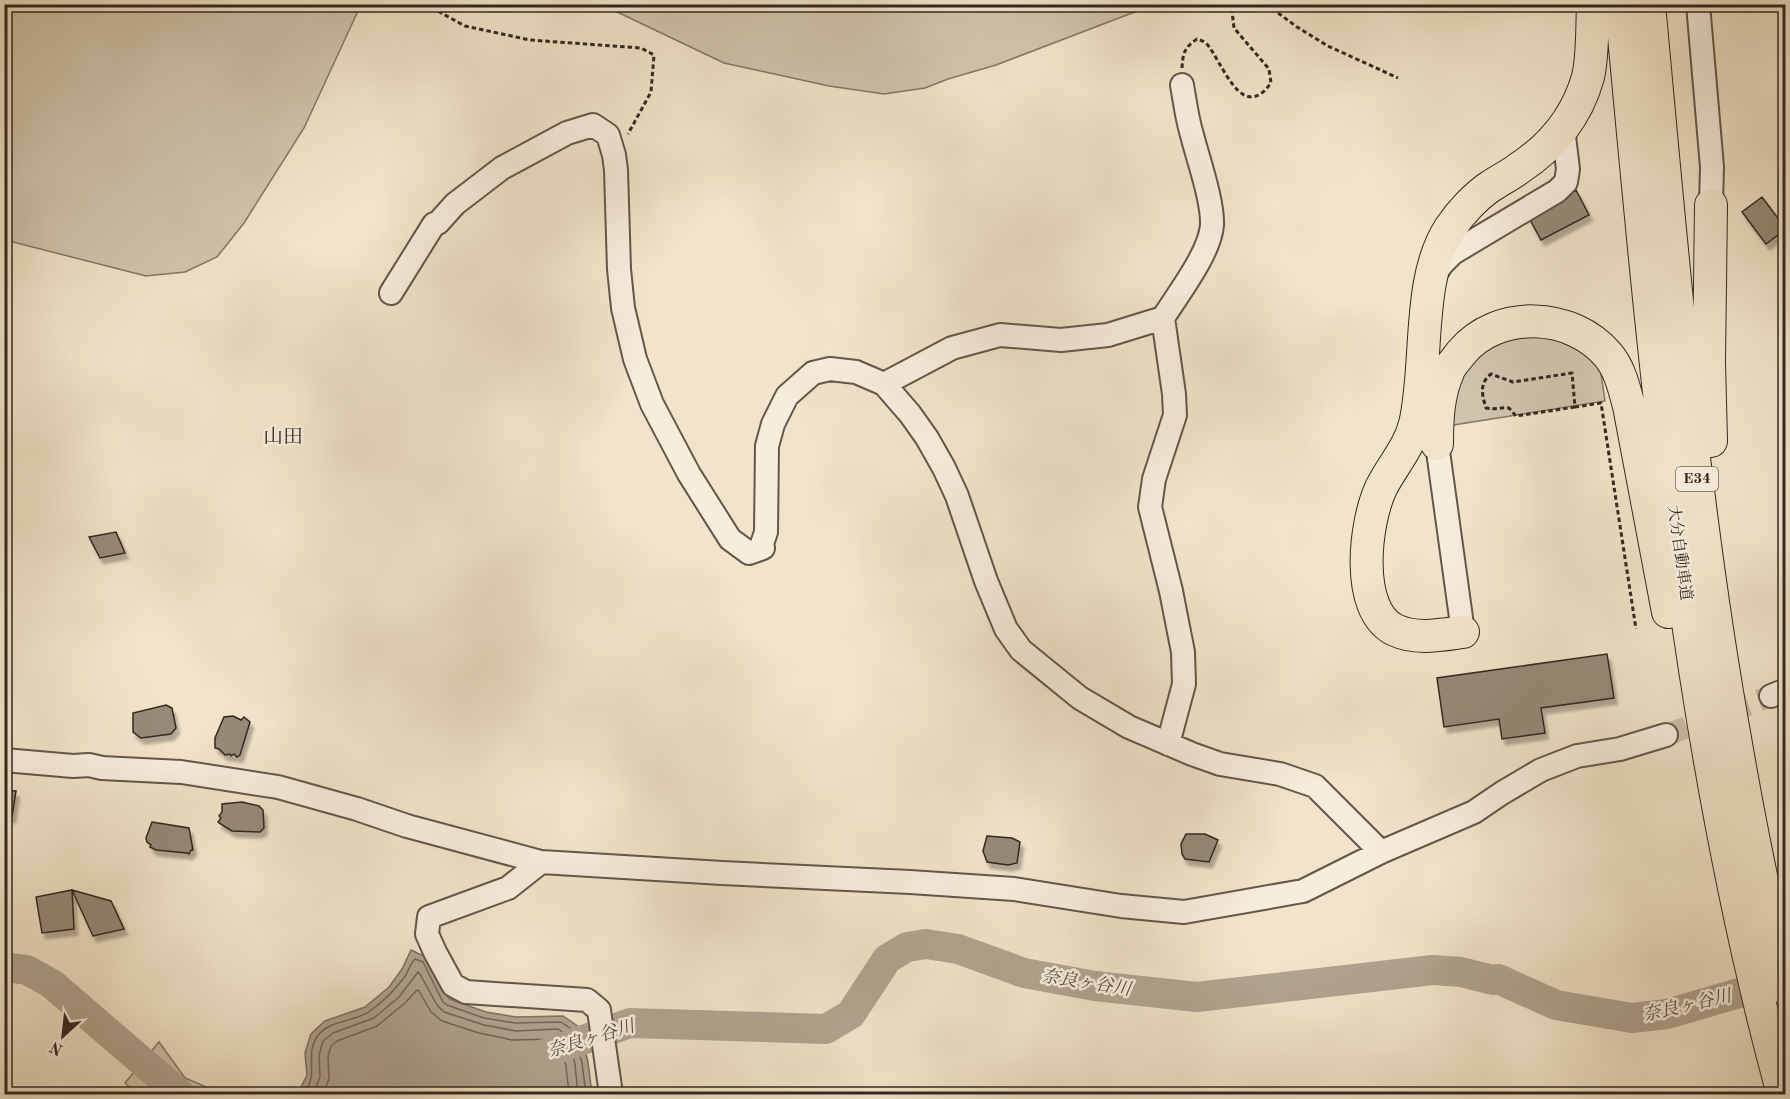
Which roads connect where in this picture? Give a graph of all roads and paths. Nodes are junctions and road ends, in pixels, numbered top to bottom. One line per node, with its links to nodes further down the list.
1 (425, 4): 10 (path)
2 (1236, 4): 9 (path)
3 (1266, 4): 8 (path)
4 (1593, 4): 18 (highway)
5 (1621, 4): 24 (highway, 大分自動車道 / E34)
6 (1649, 4): 24 (highway, 大分自動車道 / E34)
7 (1698, 4): 11 (street)
8 (1398, 78)
9 (1182, 85): 13 (street)
10 (614, 155): 12 (street); 14 (street)
11 (1712, 205): 24 (highway)
12 (391, 293)
13 (1163, 318): 14 (street); 20 (street)
14 (884, 384): 20 (street)
15 (1575, 407): 15 (path); 17 (path)
16 (1437, 444): 18 (street); 24 (highway)
17 (1636, 630)
18 (1463, 632)
19 (1666, 735): 22 (street)
20 (1168, 744): 22 (street)
21 (4, 760): 23 (street)
22 (1381, 852): 23 (street)
23 (541, 862): 27 (street)
24 (1747, 882): 25 (highway, 大分自動車道 / E34)
25 (1763, 952): 26 (highway, 大分自動車道 / E34); 28 (highway, 大分自動車道 / E34)
26 (1785, 989)
27 (611, 1095)
28 (1783, 1095)

